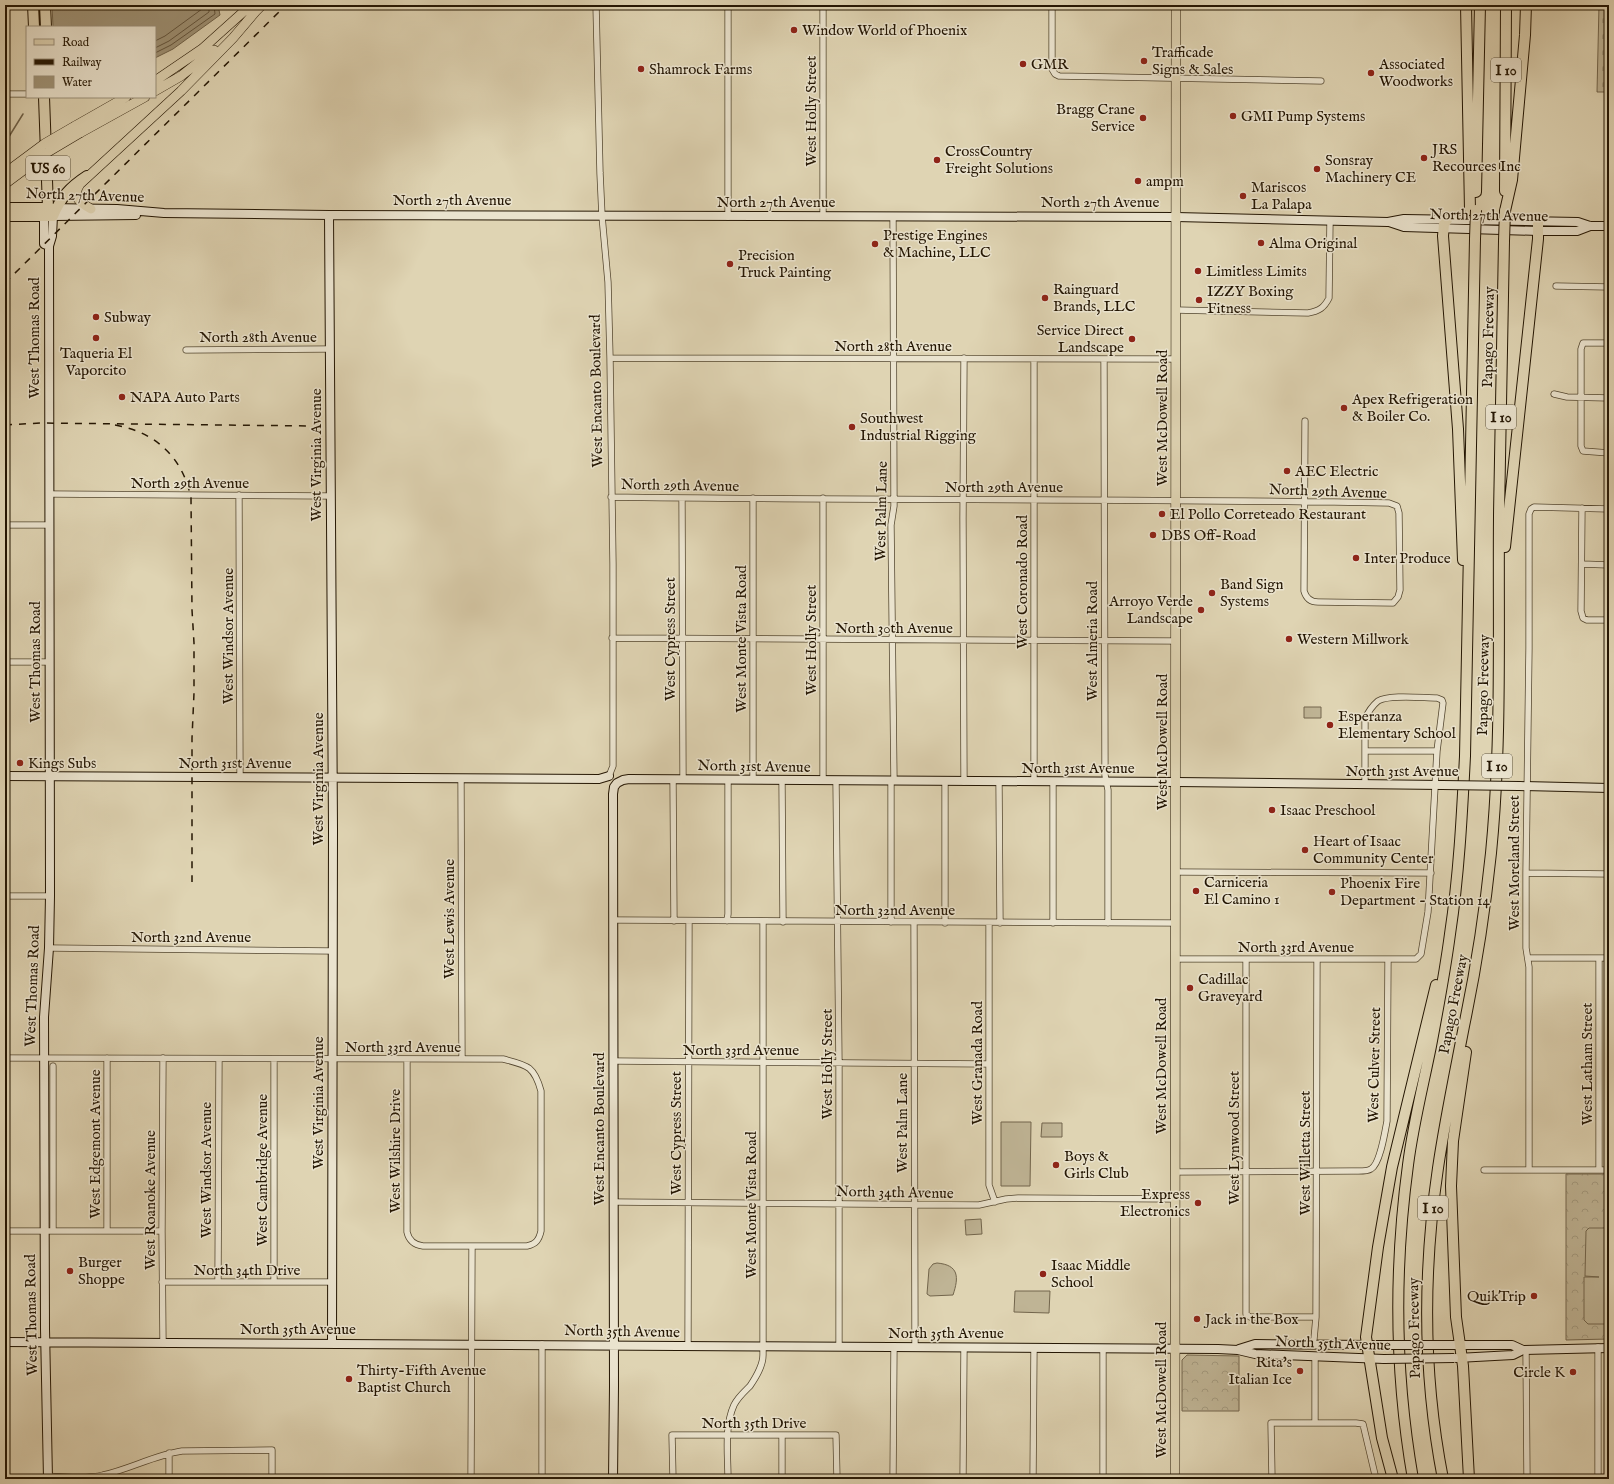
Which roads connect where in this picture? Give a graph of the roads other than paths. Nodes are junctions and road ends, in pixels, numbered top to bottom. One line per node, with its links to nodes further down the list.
1 (33, 5): 14 (highway)
2 (45, 5): 15 (highway)
3 (596, 5): 38 (street, West Encanto Boulevard)
4 (728, 5): 39 (street)
5 (823, 5): 40 (street, West Holly Street)
6 (1052, 5): 17 (street)
7 (1176, 5): 17 (main road, West McDowell Road)
8 (1466, 5): 32 (highway)
9 (1480, 5): 32 (highway, Papago Freeway / I 10)
10 (1506, 5): 16 (highway, Papago Freeway / I 10)
11 (1512, 5): 16 (highway)
12 (1526, 5): 33 (highway)
13 (256, 7): 18 (main road); 20 (main road); 28 (main road)
14 (34, 26)
15 (46, 26)
16 (1508, 35): 33 (highway, Papago Freeway / I 10)
17 (1176, 78): 19 (street); 42 (main road, West McDowell Road)
18 (156, 80)
19 (1321, 81)
20 (156, 91)
21 (5, 94): 22 (street)
22 (26, 94)
23 (44, 98): 34 (highway, West Thomas Road / US 60)
24 (124, 98): 26 (main road)
25 (143, 98): 26 (main road)
26 (78, 129): 27 (main road, bridge); 29 (main road, bridge)
27 (5, 173)
28 (87, 176): 31 (main road); 34 (highway)
29 (5, 184)
30 (5, 208): 34 (highway, North 27th Avenue)
31 (91, 209): 34 (main road, North 27th Avenue); 35 (main road, North 27th Avenue)
32 (1473, 210): 85 (highway, Papago Freeway / I 10, bridge)
33 (1505, 210): 83 (highway, Papago Freeway / I 10, bridge)
34 (50, 212): 35 (main road, North 27th Avenue); 37 (highway, North 27th Avenue); 64 (main road, West Thomas Road)
35 (164, 213): 36 (main road, North 27th Avenue)
36 (329, 215): 38 (main road, North 27th Avenue); 51 (main road, West Virginia Avenue)
37 (5, 216)
38 (602, 216): 39 (main road, North 27th Avenue); 53 (street, West Encanto Boulevard)
39 (728, 217): 40 (main road, North 27th Avenue)
40 (824, 217): 41 (main road, North 27th Avenue)
41 (893, 217): 42 (main road, North 27th Avenue); 54 (street, West Palm Lane)
42 (1176, 217): 43 (main road, North 27th Avenue); 49 (main road, West McDowell Road)
43 (1330, 221): 44 (main road, North 27th Avenue); 49 (street)
44 (1445, 224): 45 (main road, North 27th Avenue); 85 (highway)
45 (1538, 226): 46 (main road, North 27th Avenue); 83 (highway)
46 (1609, 226)
47 (1556, 286): 48 (street)
48 (1609, 287)
49 (1176, 310): 58 (main road, West McDowell Road)
50 (1609, 343): 60 (street)
51 (330, 349): 52 (street, North 28th Avenue); 66 (main road, West Virginia Avenue)
52 (186, 350)
53 (610, 358): 54 (street, North 28th Avenue); 67 (street, West Encanto Boulevard)
54 (894, 358): 55 (street, North 28th Avenue); 71 (street, West Palm Lane)
55 (964, 358): 56 (street, North 28th Avenue); 72 (street)
56 (1034, 359): 57 (street, North 28th Avenue); 73 (street, West Coronado Road)
57 (1104, 359): 58 (street, North 28th Avenue); 74 (street, West Almeria Road)
58 (1176, 359): 75 (main road, West McDowell Road)
59 (1554, 394): 60 (street)
60 (1581, 398): 61 (street); 63 (street)
61 (1609, 398)
62 (1305, 421): 76 (street)
63 (1609, 453)
64 (50, 494): 65 (street, North 29th Avenue); 80 (main road, West Thomas Road)
65 (239, 495): 66 (street, North 29th Avenue); 102 (street, West Windsor Avenue)
66 (330, 496): 103 (main road, West Virginia Avenue)
67 (611, 497): 68 (street, North 29th Avenue); 86 (street, West Encanto Boulevard)
68 (682, 498): 69 (street, North 29th Avenue); 87 (street, West Cypress Street)
69 (753, 498): 70 (street, North 29th Avenue); 88 (street, West Monte Vista Road)
70 (823, 498): 71 (street, North 29th Avenue); 89 (street, West Holly Street)
71 (894, 498): 72 (street, North 29th Avenue); 90 (street, West Palm Lane)
72 (964, 499): 73 (street, North 29th Avenue); 91 (street)
73 (1034, 499): 74 (street, North 29th Avenue); 92 (street, West Coronado Road)
74 (1104, 499): 75 (street, North 29th Avenue); 93 (street, West Almeria Road)
75 (1176, 500): 76 (street, North 29th Avenue); 94 (main road, West McDowell Road)
76 (1306, 503): 76 (street, North 29th Avenue)
77 (1582, 508): 78 (street); 81 (street); 123 (street, West Moreland Street)
78 (1609, 509)
79 (5, 525): 80 (street)
80 (50, 525): 96 (main road, West Thomas Road)
81 (1582, 564): 82 (street); 84 (street)
82 (1609, 565)
83 (1500, 593): 147 (highway, Papago Freeway / I 10)
84 (1609, 620)
85 (1468, 625): 146 (highway, Papago Freeway / I 10)
86 (612, 638): 87 (street, North 30th Avenue); 101 (street, West Encanto Boulevard)
87 (682, 639): 88 (street, North 30th Avenue); 106 (street, West Cypress Street)
88 (753, 639): 89 (street, North 30th Avenue); 108 (street, West Monte Vista Road)
89 (823, 639): 90 (street, North 30th Avenue); 110 (street, West Holly Street)
90 (893, 640): 91 (street, North 30th Avenue); 112 (street, West Palm Lane)
91 (964, 640): 92 (street, North 30th Avenue); 115 (street)
92 (1034, 640): 93 (street, North 30th Avenue); 117 (street, West Coronado Road)
93 (1104, 641): 94 (street, North 30th Avenue); 119 (street, West Almeria Road)
94 (1176, 641): 120 (main road, West McDowell Road)
95 (5, 662): 96 (street)
96 (50, 662): 100 (main road, West Thomas Road)
97 (1365, 751): 98 (street); 98 (street); 121 (street)
98 (1437, 751): 122 (street)
99 (5, 776): 100 (main road, North 31st Avenue)
100 (49, 776): 102 (main road, North 31st Avenue); 130 (main road, West Thomas Road)
101 (609, 776): 104 (main road, North 31st Avenue)
102 (240, 777): 103 (main road, North 31st Avenue)
103 (332, 778): 104 (main road, North 31st Avenue); 149 (main road, West Virginia Avenue)
104 (461, 778): 165 (street, West Lewis Avenue)
105 (673, 779): 106 (main road, North 31st Avenue); 113 (main road, North 31st Avenue); 132 (street)
106 (683, 779): 107 (main road, North 31st Avenue)
107 (728, 780): 108 (main road, North 31st Avenue); 134 (street)
108 (753, 780): 109 (main road, North 31st Avenue)
109 (782, 781): 110 (main road, North 31st Avenue); 136 (street)
110 (823, 781): 111 (main road, North 31st Avenue)
111 (836, 781): 112 (main road, North 31st Avenue); 137 (street, West Holly Street)
112 (892, 781): 114 (main road, North 31st Avenue); 138 (street, West Palm Lane)
113 (619, 782): 131 (main road, West Encanto Boulevard)
114 (945, 782): 115 (main road, North 31st Avenue); 140 (street)
115 (964, 782): 116 (main road, North 31st Avenue)
116 (999, 782): 117 (main road, North 31st Avenue); 142 (street)
117 (1034, 782): 118 (main road, North 31st Avenue)
118 (1053, 782): 119 (main road, North 31st Avenue); 143 (street)
119 (1106, 782): 120 (main road, North 31st Avenue); 144 (street, West Almeria Road)
120 (1176, 782): 121 (main road, North 31st Avenue); 125 (main road, West McDowell Road)
121 (1365, 785): 122 (main road, North 31st Avenue)
122 (1439, 785): 123 (main road, North 31st Avenue, bridge); 126 (street)
123 (1523, 786): 124 (main road, North 31st Avenue); 127 (street, West Moreland Street)
124 (1609, 788)
125 (1176, 872): 126 (street); 145 (main road, West McDowell Road)
126 (1431, 873): 154 (street, North 33rd Avenue)
127 (1526, 873): 128 (street); 150 (street, West Moreland Street)
128 (1609, 874)
129 (5, 896): 130 (street)
130 (50, 896): 148 (main road, West Thomas Road)
131 (614, 920): 132 (street, North 32nd Avenue); 166 (main road, West Encanto Boulevard)
132 (674, 921): 133 (street, North 32nd Avenue)
133 (689, 921): 134 (street, North 32nd Avenue); 167 (street, West Cypress Street)
134 (727, 921): 135 (street, North 32nd Avenue)
135 (763, 921): 136 (street, North 32nd Avenue); 168 (street, West Monte Vista Road)
136 (783, 922): 137 (street, North 32nd Avenue)
137 (838, 922): 138 (street, North 32nd Avenue); 169 (street, West Holly Street)
138 (891, 922): 139 (street, North 32nd Avenue)
139 (914, 923): 140 (street, North 32nd Avenue); 170 (street, West Palm Lane)
140 (945, 923): 141 (street, North 32nd Avenue)
141 (989, 923): 142 (street, North 32nd Avenue); 171 (street, West Granada Road)
142 (1000, 923): 143 (street, North 32nd Avenue)
143 (1053, 923): 144 (street, North 32nd Avenue)
144 (1108, 923): 145 (street, North 32nd Avenue)
145 (1176, 923): 155 (main road, West McDowell Road)
146 (1450, 934): 208 (highway); 247 (highway, Papago Freeway / I 10)
147 (1480, 939): 209 (highway); 248 (highway, Papago Freeway / I 10)
148 (48, 948): 149 (street, North 32nd Avenue); 158 (main road, West Thomas Road)
149 (333, 951): 163 (main road, West Virginia Avenue)
150 (1528, 958): 151 (street); 176 (street, West Moreland Street)
151 (1599, 958): 152 (street); 177 (street, West Latham Street)
152 (1609, 958)
153 (1246, 959): 155 (street, North 33rd Avenue); 156 (street, North 33rd Avenue); 180 (street, West Lynwood Street)
154 (1388, 959): 156 (street, North 33rd Avenue); 181 (street, West Culver Street)
155 (1176, 960): 179 (main road, West McDowell Road)
156 (1317, 960): 181 (street, West Willetta Street)
157 (5, 1058): 158 (street, North 33rd Avenue)
158 (44, 1058): 159 (street, North 33rd Avenue); 173 (main road, West Thomas Road)
159 (107, 1058): 160 (street, North 33rd Avenue); 191 (street, West Edgemont Avenue)
160 (163, 1058): 161 (street, North 33rd Avenue); 192 (street, West Roanoke Avenue)
161 (219, 1058): 162 (street, North 33rd Avenue); 195 (street, West Windsor Avenue)
162 (274, 1059): 163 (street, North 33rd Avenue); 196 (street, West Cambridge Avenue)
163 (332, 1059): 164 (street, North 33rd Avenue); 197 (main road, West Virginia Avenue)
164 (407, 1059): 165 (street, North 33rd Avenue); 193 (street, West Wilshire Drive)
165 (462, 1059): 193 (street, North 33rd Avenue)
166 (614, 1061): 167 (street, North 33rd Avenue); 183 (main road, West Encanto Boulevard)
167 (688, 1062): 168 (street, North 33rd Avenue); 185 (street, West Cypress Street)
168 (763, 1062): 169 (street, North 33rd Avenue); 186 (street, West Monte Vista Road)
169 (839, 1063): 170 (street, North 33rd Avenue); 187 (street, West Holly Street)
170 (914, 1063): 171 (street, North 33rd Avenue); 188 (street, West Palm Lane)
171 (989, 1064): 184 (street, West Granada Road)
172 (53, 1066): 174 (street, West Thomas Road)
173 (44, 1078): 174 (street); 189 (main road, West Thomas Road)
174 (53, 1078): 189 (street, West Thomas Road)
175 (1484, 1170): 176 (street)
176 (1529, 1170): 177 (street)
177 (1599, 1170): 178 (street)
178 (1609, 1170)
179 (1175, 1172): 180 (street); 182 (main road, West McDowell Road)
180 (1246, 1172): 181 (street); 198 (street, West Lynwood Street)
181 (1316, 1172): 198 (street, West Willetta Street)
182 (1175, 1199): 184 (street, North 34th Avenue); 219 (main road, West McDowell Road)
183 (614, 1202): 185 (street, North 34th Avenue); 205 (main road, West Encanto Boulevard)
184 (995, 1202): 188 (street, North 34th Avenue)
185 (688, 1203): 186 (street, North 34th Avenue); 206 (street, West Cypress Street)
186 (763, 1203): 187 (street, North 34th Avenue); 210 (street, West Monte Vista Road)
187 (839, 1204): 188 (street, North 34th Avenue); 211 (street, West Holly Street)
188 (915, 1205): 213 (street, West Palm Lane)
189 (49, 1230): 190 (street); 191 (street); 200 (main road, West Thomas Road)
190 (5, 1231)
191 (107, 1231): 192 (street)
192 (162, 1231): 194 (street, West Roanoke Avenue)
193 (472, 1246): 203 (street)
194 (162, 1282): 195 (street, North 34th Drive); 201 (street, West Roanoke Avenue)
195 (218, 1282): 196 (street, North 34th Drive)
196 (274, 1282): 197 (street, North 34th Drive)
197 (331, 1282): 202 (main road, West Virginia Avenue)
198 (1316, 1317): 207 (street, West Willetta Street)
199 (5, 1342): 200 (main road, North 35th Avenue)
200 (46, 1342): 201 (main road, North 35th Avenue); 229 (main road, West Thomas Road)
201 (163, 1342): 202 (main road, North 35th Avenue)
202 (332, 1344): 203 (main road, North 35th Avenue)
203 (472, 1344): 204 (main road, North 35th Avenue); 232 (street)
204 (542, 1344): 205 (main road, North 35th Avenue); 233 (street)
205 (614, 1345): 206 (main road, North 35th Avenue); 234 (main road, West Encanto Boulevard)
206 (688, 1345): 210 (main road, North 35th Avenue)
207 (1310, 1345): 208 (main road, North 35th Avenue); 220 (main road, North 35th Avenue)
208 (1372, 1345): 209 (main road, North 35th Avenue, bridge); 224 (highway)
209 (1456, 1345): 221 (main road, North 35th Avenue); 223 (highway)
210 (764, 1346): 211 (main road, North 35th Avenue); 226 (street, West Monte Vista Road)
211 (839, 1346): 212 (main road, North 35th Avenue)
212 (894, 1346): 213 (main road, North 35th Avenue); 239 (street)
213 (915, 1346): 214 (main road, North 35th Avenue)
214 (964, 1347): 215 (main road, North 35th Avenue); 240 (street)
215 (1034, 1347): 216 (main road, North 35th Avenue); 241 (street)
216 (1103, 1348): 219 (main road, North 35th Avenue); 242 (street)
217 (1598, 1348): 218 (main road, North 35th Avenue); 221 (main road, North 35th Avenue); 251 (street)
218 (1609, 1348)
219 (1175, 1349): 220 (main road, North 35th Avenue); 243 (main road, West McDowell Road)
220 (1238, 1350): 222 (main road, North 35th Avenue)
221 (1524, 1350): 223 (main road, North 35th Avenue); 250 (street)
222 (1315, 1356): 224 (main road, North 35th Avenue); 225 (street)
223 (1458, 1358): 224 (main road, North 35th Avenue, bridge); 249 (highway)
224 (1372, 1359): 246 (highway)
225 (1315, 1423): 244 (street); 245 (street)
226 (728, 1435): 227 (street, North 35th Drive); 235 (street, North 35th Drive); 236 (street, West Monte Vista Road)
227 (782, 1435): 237 (street); 238 (street, North 35th Drive)
228 (169, 1453): 229 (street); 230 (street); 231 (street)
229 (48, 1478)
230 (169, 1479)
231 (272, 1479)
232 (471, 1479)
233 (542, 1479)
234 (613, 1479)
235 (673, 1479)
236 (728, 1479)
237 (782, 1479)
238 (837, 1479)
239 (893, 1479)
240 (963, 1479)
241 (1033, 1479)
242 (1104, 1479)
243 (1175, 1479)
244 (1272, 1479)
245 (1376, 1479)
246 (1393, 1479)
247 (1413, 1479)
248 (1443, 1479)
249 (1469, 1479)
250 (1527, 1479)
251 (1598, 1479)

